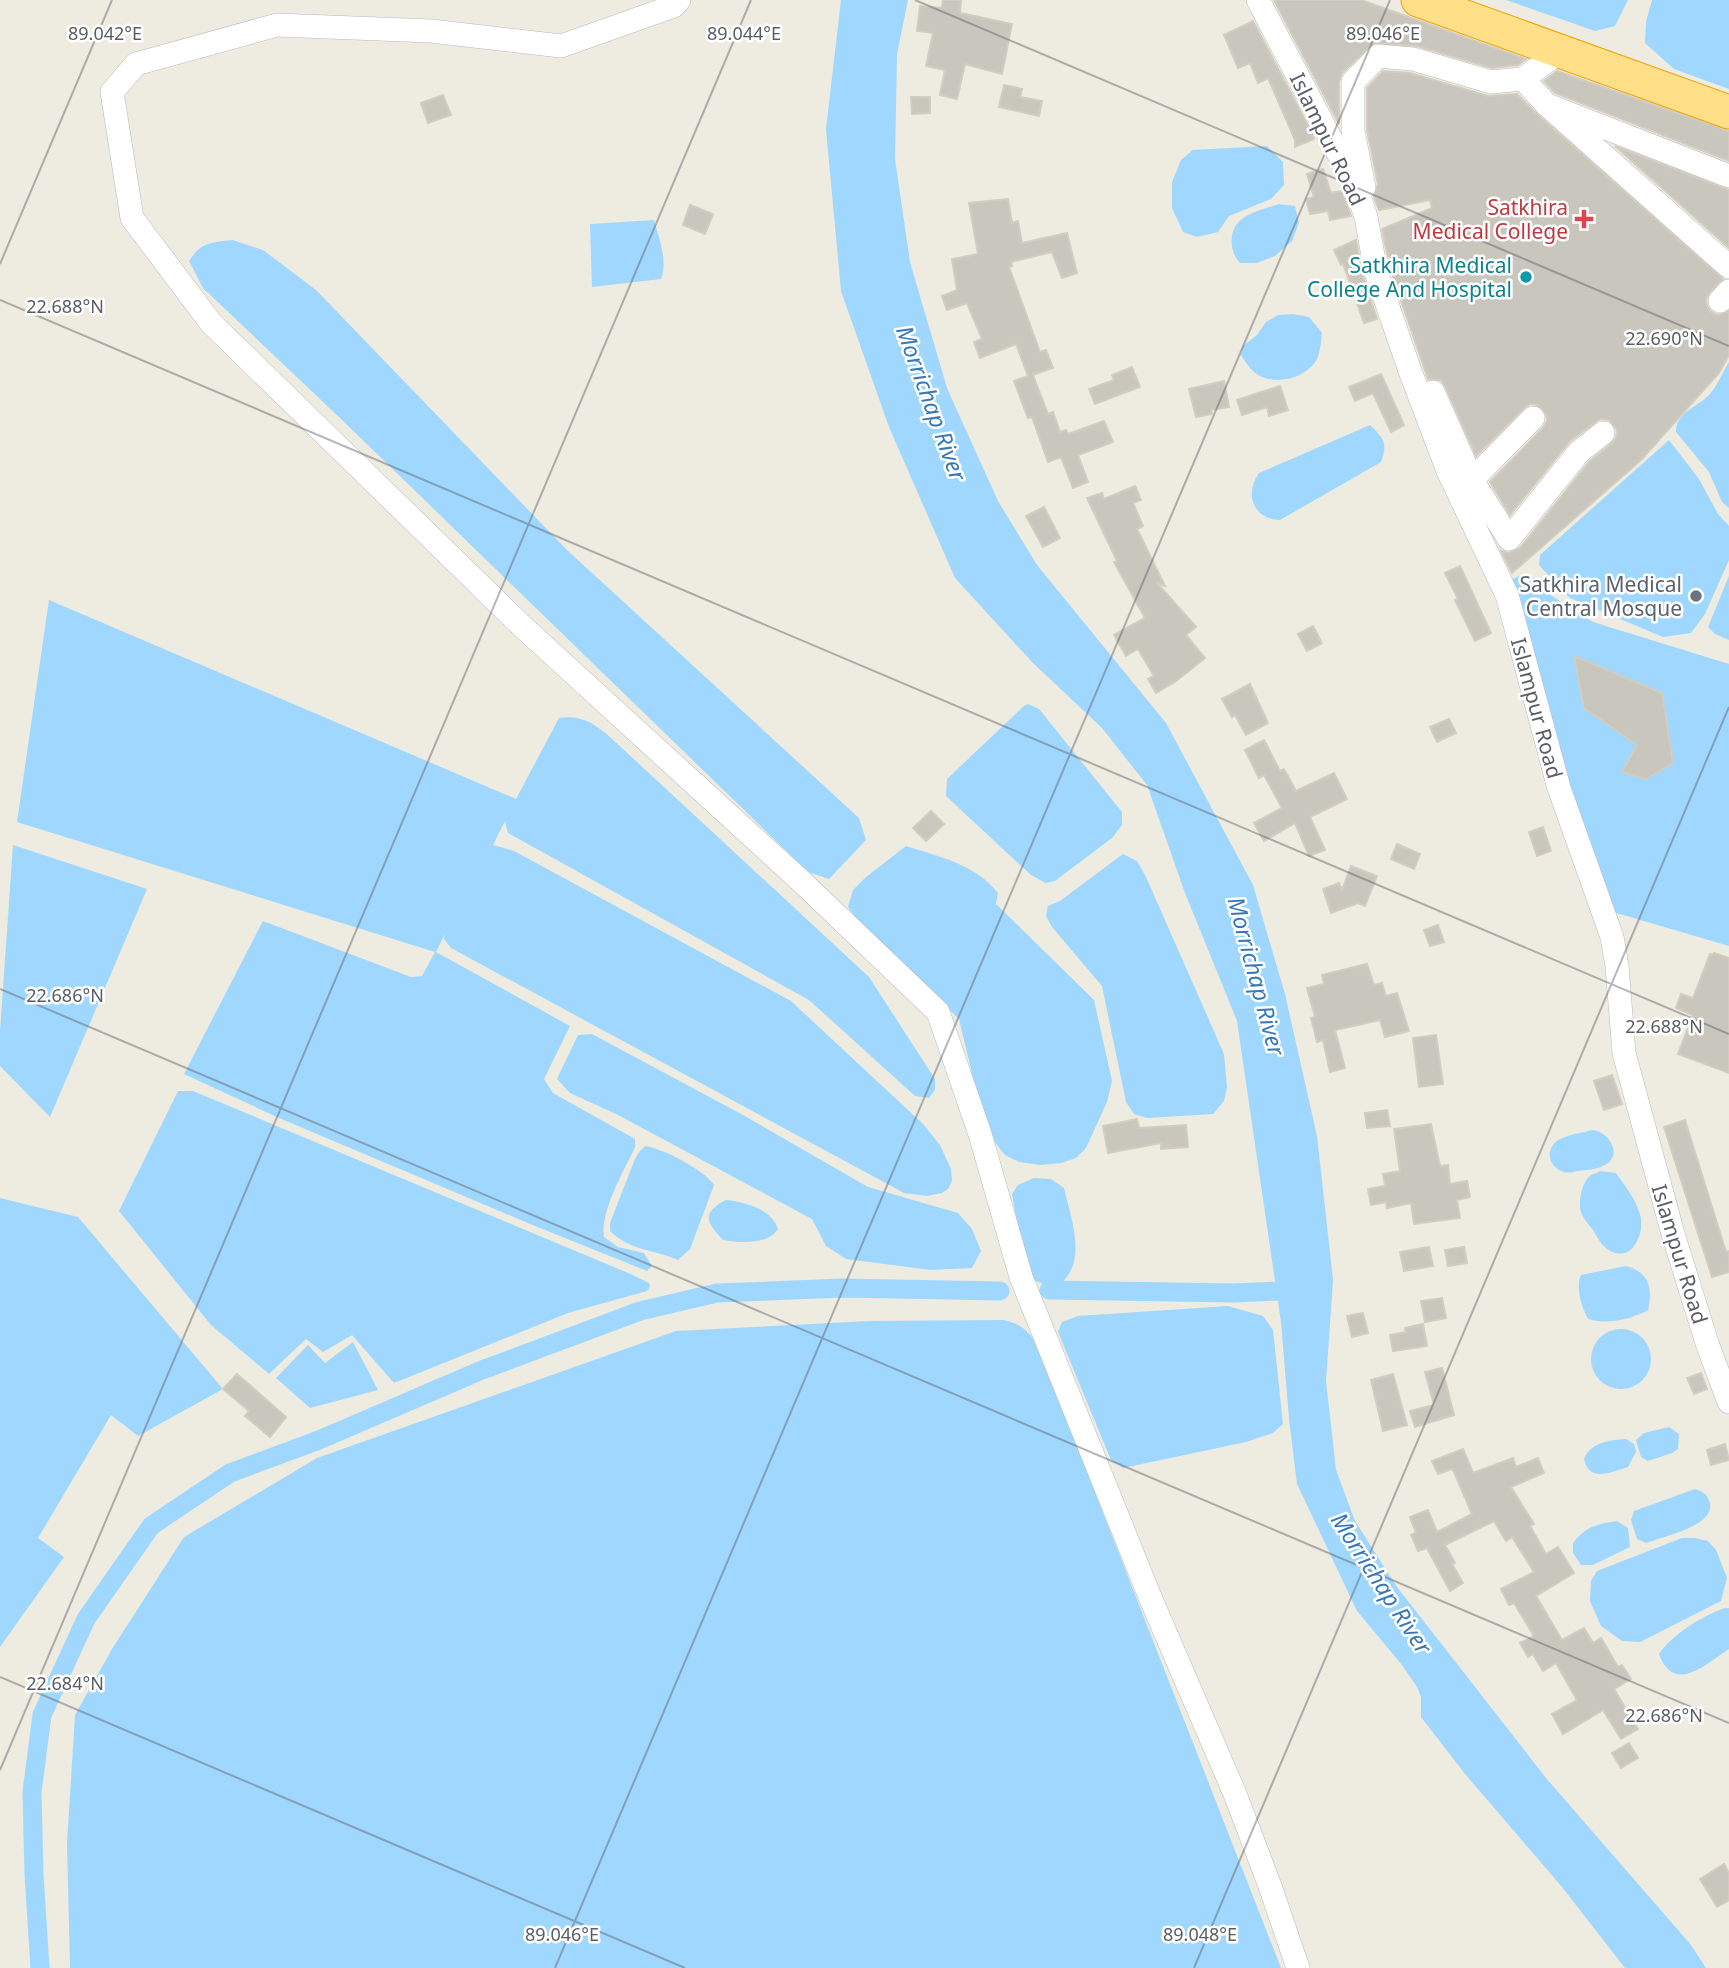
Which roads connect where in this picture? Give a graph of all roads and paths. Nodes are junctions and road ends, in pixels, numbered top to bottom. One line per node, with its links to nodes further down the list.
1 (679, 0): 14 (street)
2 (1258, 0): 13 (street, Islampur Road)
3 (1430, 2): 4 (highway)
4 (1559, 52): 5 (street); 7 (highway)
5 (1524, 79): 6 (street); 12 (street)
6 (1547, 105): 8 (street); 9 (street)
7 (1729, 112)
8 (1729, 176)
9 (1729, 267)
10 (1533, 418): 12 (street)
11 (1603, 433): 12 (street)
12 (1472, 480)
13 (1729, 1402)
14 (1297, 1968)

